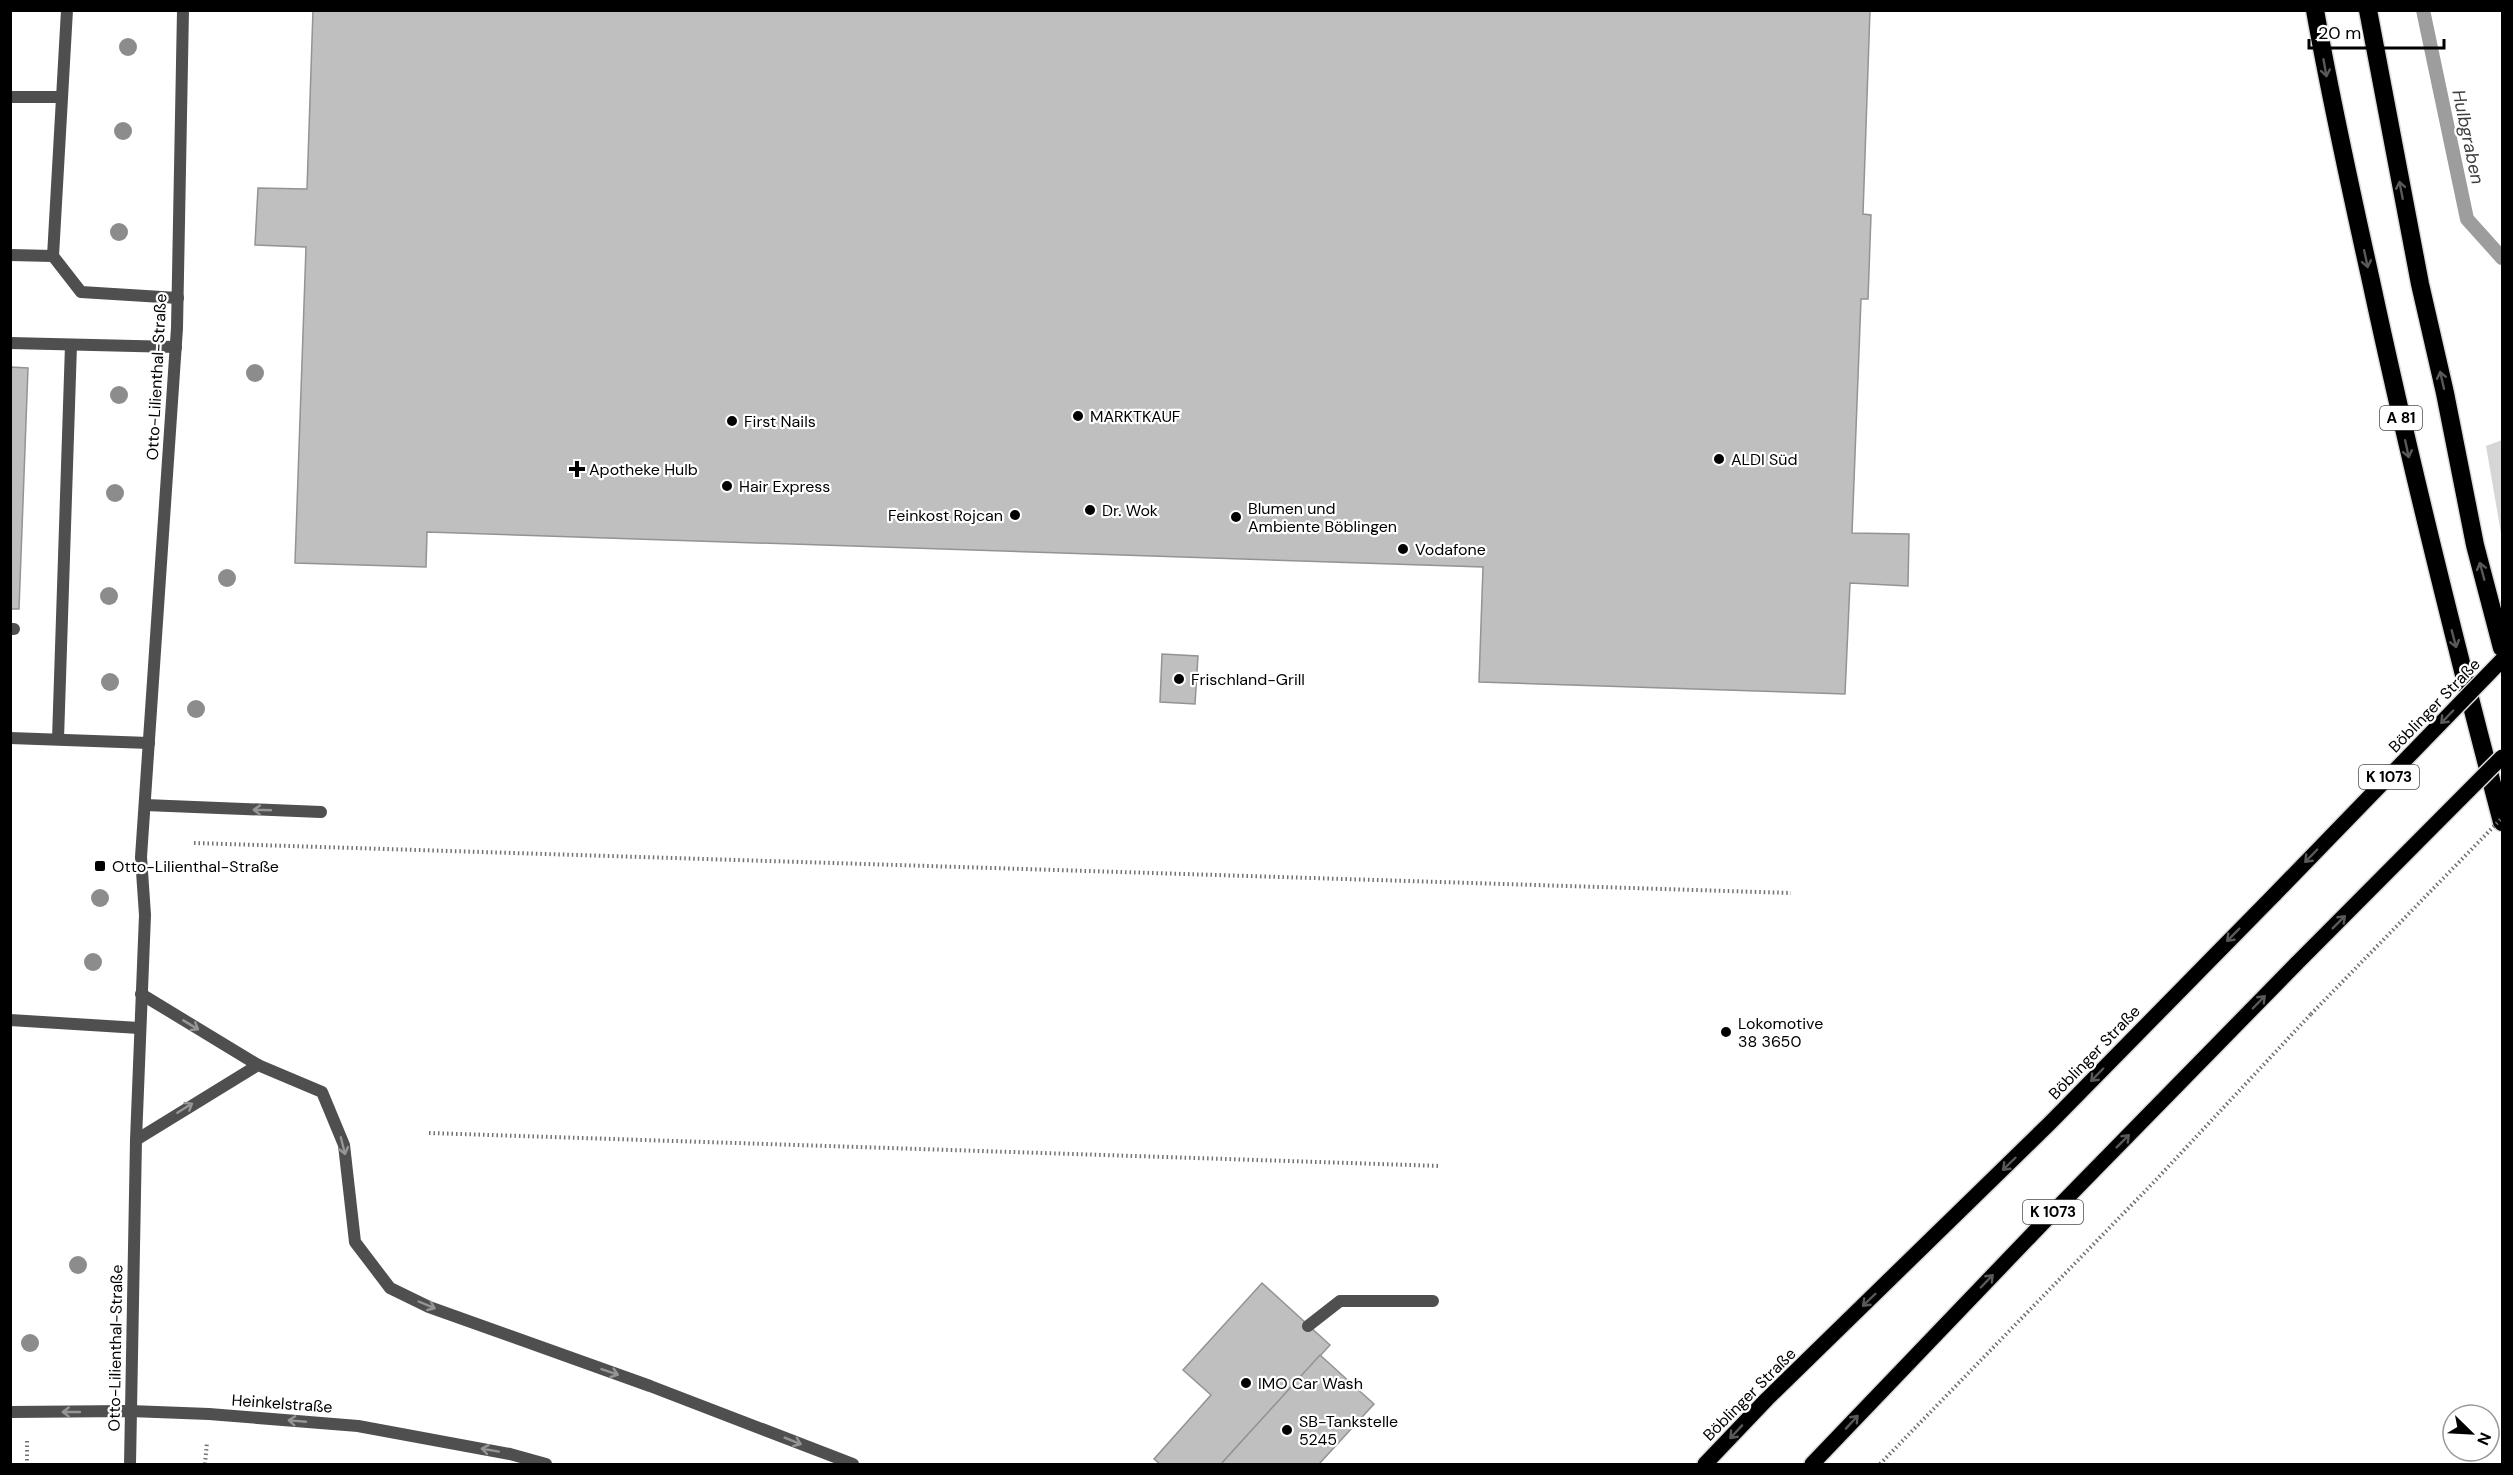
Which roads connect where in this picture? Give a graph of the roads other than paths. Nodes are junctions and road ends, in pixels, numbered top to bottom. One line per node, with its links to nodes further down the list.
1 (67, 10): 6 (street)
2 (183, 10): 9 (street, Otto-Lilienthal-Straße)
3 (2315, 10): 21 (highway, A 81, one-way to 21)
4 (2368, 10): 13 (highway, one-way to 4)
5 (10, 97): 6 (street)
6 (62, 97): 8 (street)
7 (10, 255): 8 (street)
8 (53, 256): 9 (street)
9 (178, 298): 12 (street, Otto-Lilienthal-Straße)
10 (10, 343): 11 (street)
11 (71, 345): 12 (street); 16 (street)
12 (176, 347): 17 (street, Otto-Lilienthal-Straße)
13 (2502, 648)
14 (2502, 660): 34 (main road, Böblinger Straße / K 1073, one-way to 34, bridge)
15 (10, 738): 16 (street)
16 (58, 740): 17 (street)
17 (149, 743): 19 (street, Otto-Lilienthal-Straße)
18 (2502, 757): 35 (main road, K 1073, one-way to 18, bridge)
19 (145, 805): 20 (street, one-way to 19); 22 (street, Otto-Lilienthal-Straße)
20 (321, 812)
21 (2502, 820)
22 (141, 994): 24 (street, Otto-Lilienthal-Straße); 25 (street, one-way to 25)
23 (10, 1020): 24 (street)
24 (140, 1028): 26 (street, Otto-Lilienthal-Straße)
25 (258, 1065): 26 (street, one-way to 25); 33 (street, one-way to 33)
26 (136, 1140): 29 (street, Otto-Lilienthal-Straße)
27 (1433, 1301): 28 (street)
28 (1308, 1326)
29 (130, 1411): 30 (street, Heinkelstraße, one-way to 30); 31 (street, Otto-Lilienthal-Straße); 32 (street, Heinkelstraße, one-way to 29)
30 (10, 1412)
31 (130, 1464)
32 (546, 1464)
33 (853, 1464)
34 (1706, 1464)
35 (1812, 1464)

